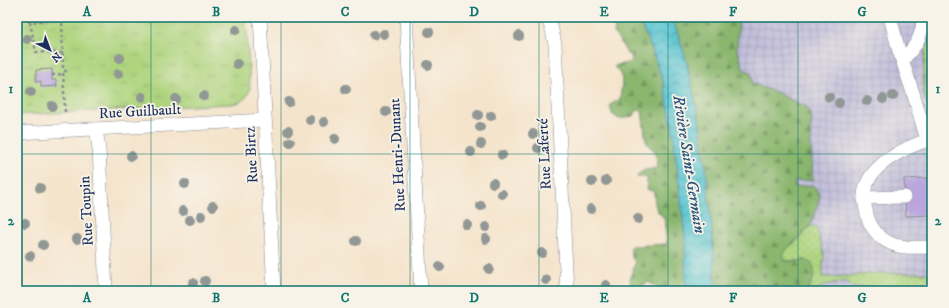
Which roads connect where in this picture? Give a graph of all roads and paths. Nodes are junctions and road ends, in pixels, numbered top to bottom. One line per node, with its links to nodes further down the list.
1 (23, 17): 8 (path)
2 (260, 17): 15 (street, Rue Birtz)
3 (406, 17): 25 (street, Rue Henri-Dunant)
4 (546, 17): 26 (street, Rue Laferté)
5 (890, 17): 10 (street)
6 (923, 17): 10 (street)
7 (62, 18): 8 (path); 9 (path)
8 (30, 22): 9 (path)
9 (62, 53): 12 (path)
10 (902, 60): 18 (street)
11 (70, 71): 12 (path)
12 (63, 73): 13 (path); 14 (path)
13 (52, 75)
14 (65, 112)
15 (265, 120): 16 (street, Rue Guilbault); 24 (street, Rue Birtz)
16 (96, 129): 17 (street, Rue Guilbault); 23 (street, Rue Toupin)
17 (17, 133)
18 (930, 139): 20 (street)
19 (905, 197): 20 (street)
20 (864, 198): 21 (street)
21 (932, 247)
22 (932, 290): 27 (street)
23 (106, 291)
24 (274, 291)
25 (421, 291)
26 (566, 291)
27 (928, 291)

